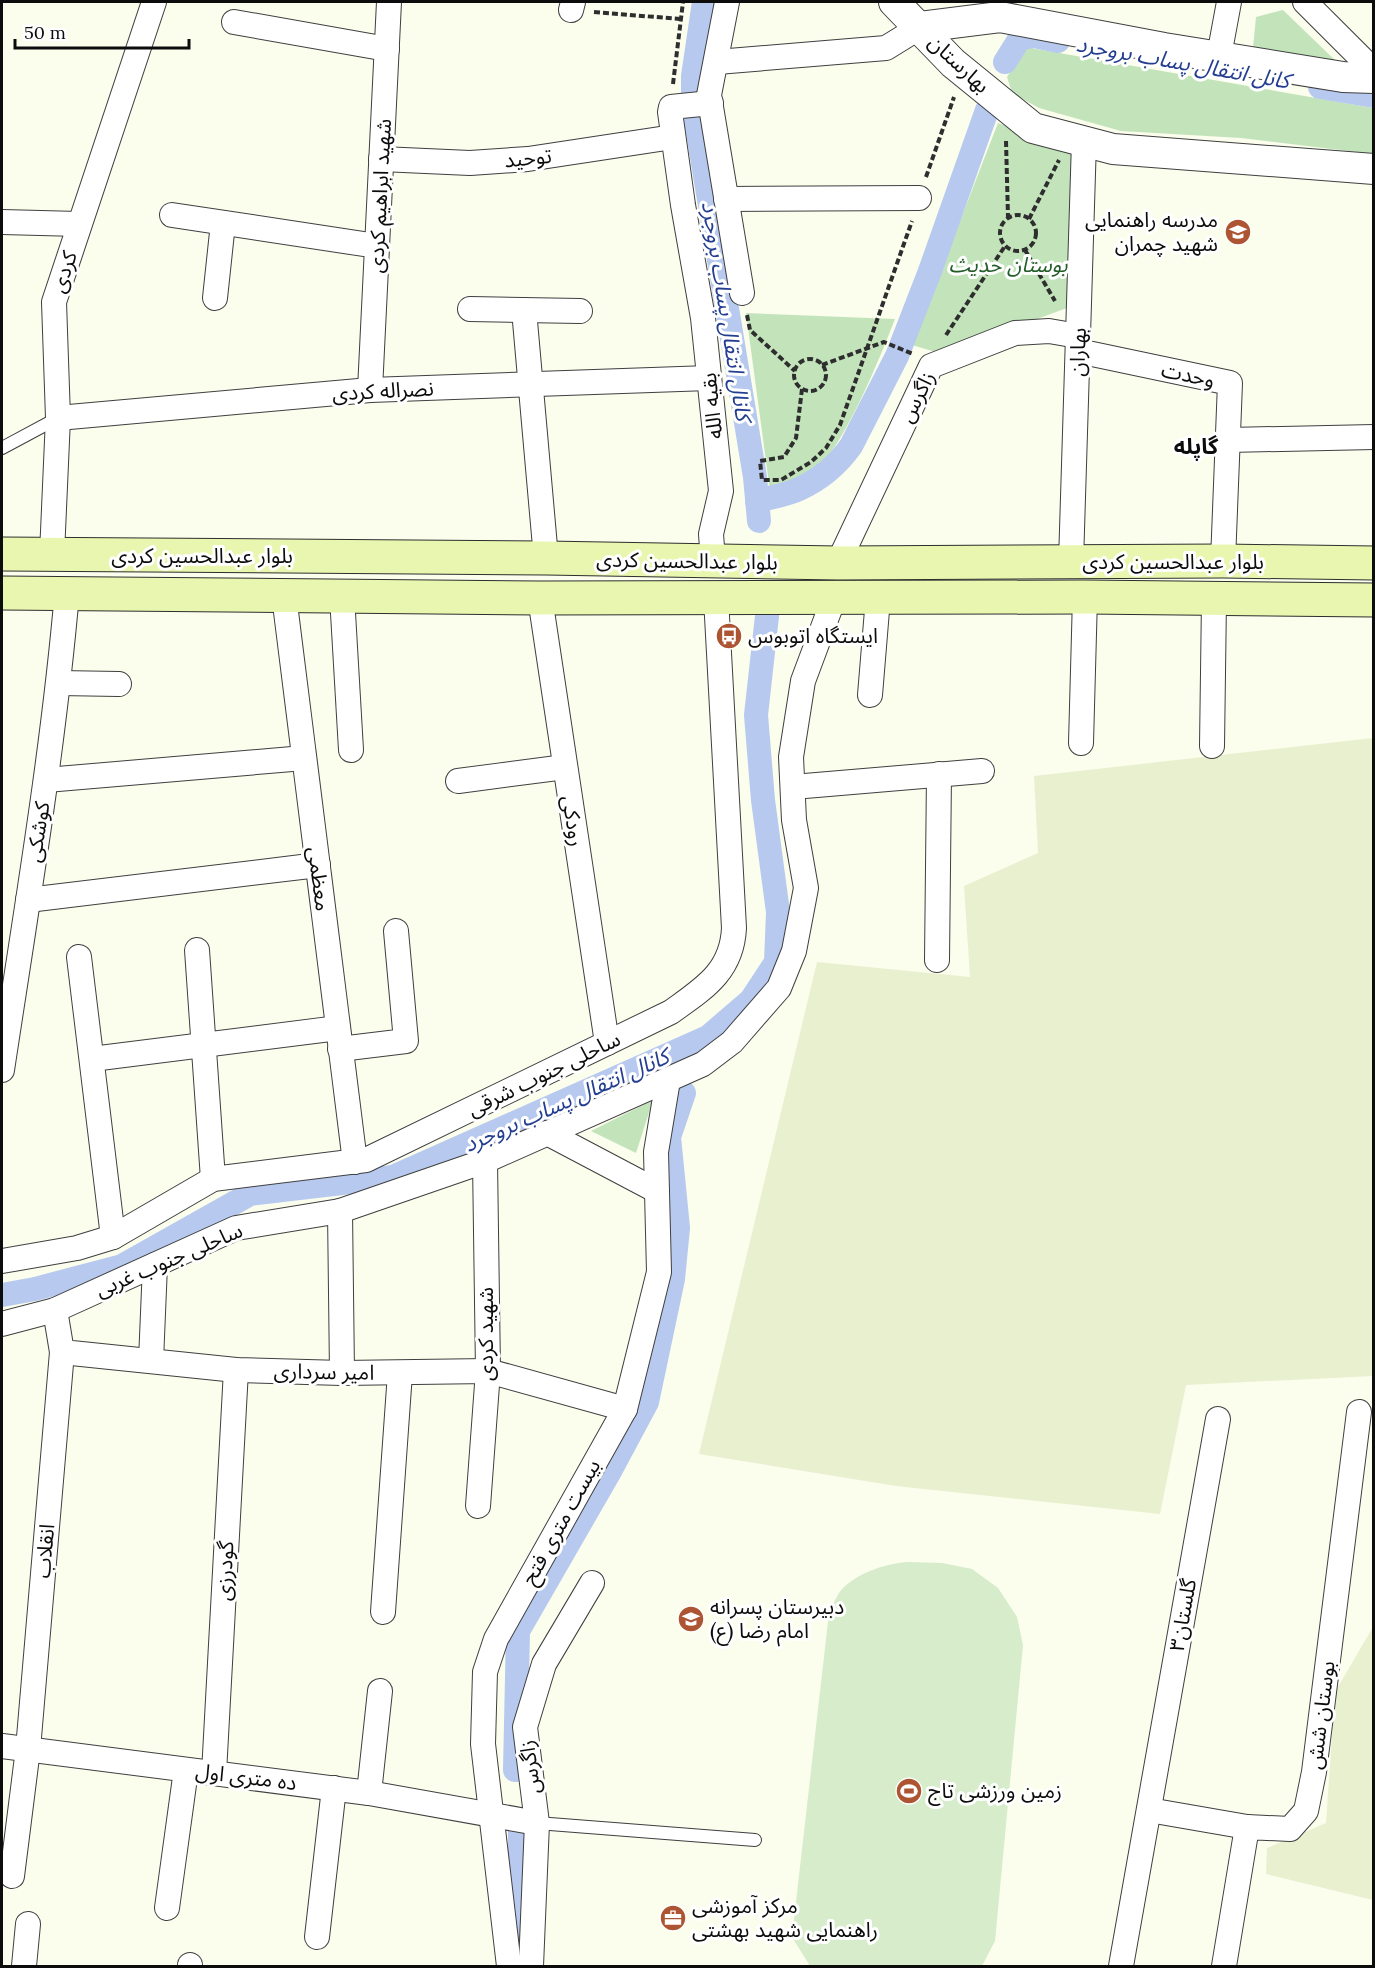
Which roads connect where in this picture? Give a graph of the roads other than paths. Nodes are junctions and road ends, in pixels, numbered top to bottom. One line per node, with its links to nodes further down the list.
1 (154, 2): 24 (street, کردی)
2 (389, 2): 9 (street, شهید ابراهیم کردی)
3 (727, 2): 11 (street)
4 (894, 2): 8 (street)
5 (1228, 2): 10 (street)
6 (1305, 2): 12 (street)
7 (234, 22): 9 (street)
8 (920, 27): 10 (street, بهارستان); 11 (street); 16 (street, بهارستان)
9 (387, 49): 17 (street, شهید ابراهیم کردی)
10 (1219, 56): 13 (street, بهارستان)
11 (717, 62): 14 (street)
12 (1374, 70)
13 (1374, 78)
14 (711, 103): 15 (street, بقیه الله); 20 (street)
15 (674, 137): 17 (street, توحید); 32 (street, بقیه الله)
16 (1077, 139): 18 (street, بهارستان); 31 (street, بهاران)
17 (381, 159): 25 (street, شهید ابراهیم کردی)
18 (1374, 168)
19 (919, 198): 20 (street)
20 (726, 199): 26 (street)
21 (172, 215): 23 (street)
22 (2, 222): 24 (street)
23 (223, 223): 25 (street); 27 (street)
24 (79, 224): 35 (street, کردی)
25 (377, 246): 34 (street, شهید ابراهیم کردی)
26 (742, 293)
27 (215, 298)
28 (470, 309): 29 (street)
29 (524, 310): 30 (street); 33 (street)
30 (580, 312)
31 (1077, 341): 37 (street, وحدت); 44 (street, بهاران); 45 (street, زاگرس)
32 (709, 378): 33 (street, نصراله کردی); 42 (street, بقیه الله)
33 (531, 384): 34 (street, نصراله کردی); 41 (street)
34 (370, 390): 35 (street, نصراله کردی)
35 (58, 418): 38 (lane); 40 (street, کردی)
36 (1374, 437): 37 (street)
37 (1228, 440): 43 (street, وحدت)
38 (2, 448)
39 (2, 554): 40 (main road, بلوار عبدالحسین کردی)
40 (52, 554): 41 (main road, بلوار عبدالحسین کردی)
41 (546, 558): 42 (main road, بلوار عبدالحسین کردی)
42 (713, 561): 45 (main road, بلوار عبدالحسین کردی); 53 (main road)
43 (1222, 561): 44 (main road, بلوار عبدالحسین کردی); 46 (main road, بلوار عبدالحسین کردی)
44 (1071, 562): 45 (main road, بلوار عبدالحسین کردی)
45 (838, 563): 54 (main road)
46 (1374, 563)
47 (2, 593): 48 (main road, بلوار عبدالحسین کردی)
48 (67, 593): 49 (main road, بلوار عبدالحسین کردی); 58 (street, کوشکی)
49 (284, 596): 50 (main road, بلوار عبدالحسین کردی); 64 (street, معظمی)
50 (342, 596): 52 (main road, بلوار عبدالحسین کردی); 63 (street)
51 (1085, 597): 55 (main road, بلوار عبدالحسین کردی); 56 (main road, بلوار عبدالحسین کردی); 61 (street)
52 (540, 598): 53 (main road, بلوار عبدالحسین کردی); 65 (street, رودکی)
53 (716, 598): 54 (main road, بلوار عبدالحسین کردی); 79 (street, ساحلی جنوب شرقی)
54 (834, 598): 55 (main road, بلوار عبدالحسین کردی); 70 (street, ساحلی جنوب غربی)
55 (879, 598): 60 (street)
56 (1214, 599): 57 (main road, بلوار عبدالحسین کردی); 62 (street)
57 (1374, 600)
58 (59, 683): 59 (street); 68 (street, کوشکی)
59 (119, 684)
60 (870, 695)
61 (1081, 743)
62 (1212, 747)
63 (351, 750)
64 (304, 758): 68 (street); 71 (street, معظمی)
65 (565, 766): 69 (street); 79 (street, رودکی)
66 (982, 771): 67 (street)
67 (939, 774): 70 (street); 76 (street)
68 (46, 780): 72 (street, کوشکی)
69 (458, 780)
70 (793, 787): 83 (street, ساحلی جنوب غربی)
71 (318, 866): 72 (street); 78 (street, معظمی)
72 (28, 900): 77 (street, کوشکی)
73 (396, 931): 78 (street)
74 (197, 951): 80 (street)
75 (79, 957): 81 (street)
76 (937, 960)
77 (5, 1023): 82 (street, کوشکی)
78 (339, 1038): 80 (street); 86 (street, معظمی)
79 (607, 1043): 86 (street, ساحلی جنوب شرقی)
80 (203, 1045): 81 (street); 87 (street)
81 (92, 1059): 90 (street)
82 (2, 1070)
83 (668, 1080): 84 (street, ساحلی جنوب غربی); 88 (street, بیست متری فتح)
84 (547, 1133): 85 (street, ساحلی جنوب غربی); 88 (street)
85 (485, 1161): 89 (street, ساحلی جنوب غربی); 98 (street, شهید کردی)
86 (355, 1162): 87 (street, ساحلی جنوب شرقی)
87 (213, 1179): 90 (street, ساحلی جنوب شرقی)
88 (657, 1191): 101 (street, بیست متری فتح)
89 (340, 1211): 92 (street, ساحلی جنوب غربی); 99 (street)
90 (113, 1237): 91 (street, ساحلی جنوب شرقی)
91 (2, 1261)
92 (155, 1264): 93 (street, ساحلی جنوب غربی); 96 (street)
93 (55, 1310): 94 (street, ساحلی جنوب غربی); 95 (street)
94 (2, 1324)
95 (62, 1352): 96 (street, امیر سرداری); 109 (street, انقلاب)
96 (151, 1361): 97 (street, امیر سرداری)
97 (236, 1370): 99 (street, امیر سرداری); 111 (street, گودرزی)
98 (488, 1371): 100 (street, امیر سرداری); 101 (street, امیر سرداری); 104 (street, شهید کردی)
99 (342, 1373): 100 (street, امیر سرداری)
100 (400, 1373): 106 (street)
101 (625, 1409): 115 (street, بیست متری فتح)
102 (1359, 1412): 117 (street, بوستان شش)
103 (1218, 1419): 114 (street, گلستان۳)
104 (478, 1506)
105 (592, 1582): 116 (street, زاگرس)
106 (383, 1612)
107 (380, 1691): 113 (street)
108 (2, 1746): 109 (street, ده متری اول)
109 (28, 1749): 110 (street, ده متری اول); 119 (street, انقلاب)
110 (186, 1770): 111 (street, ده متری اول); 120 (street)
111 (214, 1773): 112 (street, ده متری اول)
112 (334, 1788): 113 (street, ده متری اول); 122 (street)
113 (369, 1793): 115 (street, ده متری اول)
114 (1149, 1810): 117 (street); 126 (street, گلستان۳)
115 (491, 1814): 116 (street, ده متری اول); 124 (street, بیست متری فتح)
116 (537, 1823): 118 (lane); 125 (street, زاگرس)
117 (1247, 1827): 127 (street)
118 (755, 1840)
119 (12, 1876)
120 (167, 1908)
121 (28, 1924): 123 (street)
122 (317, 1937)
123 (24, 1966)
124 (509, 1966)
125 (531, 1966)
126 (1121, 1966)
127 (1224, 1966)

